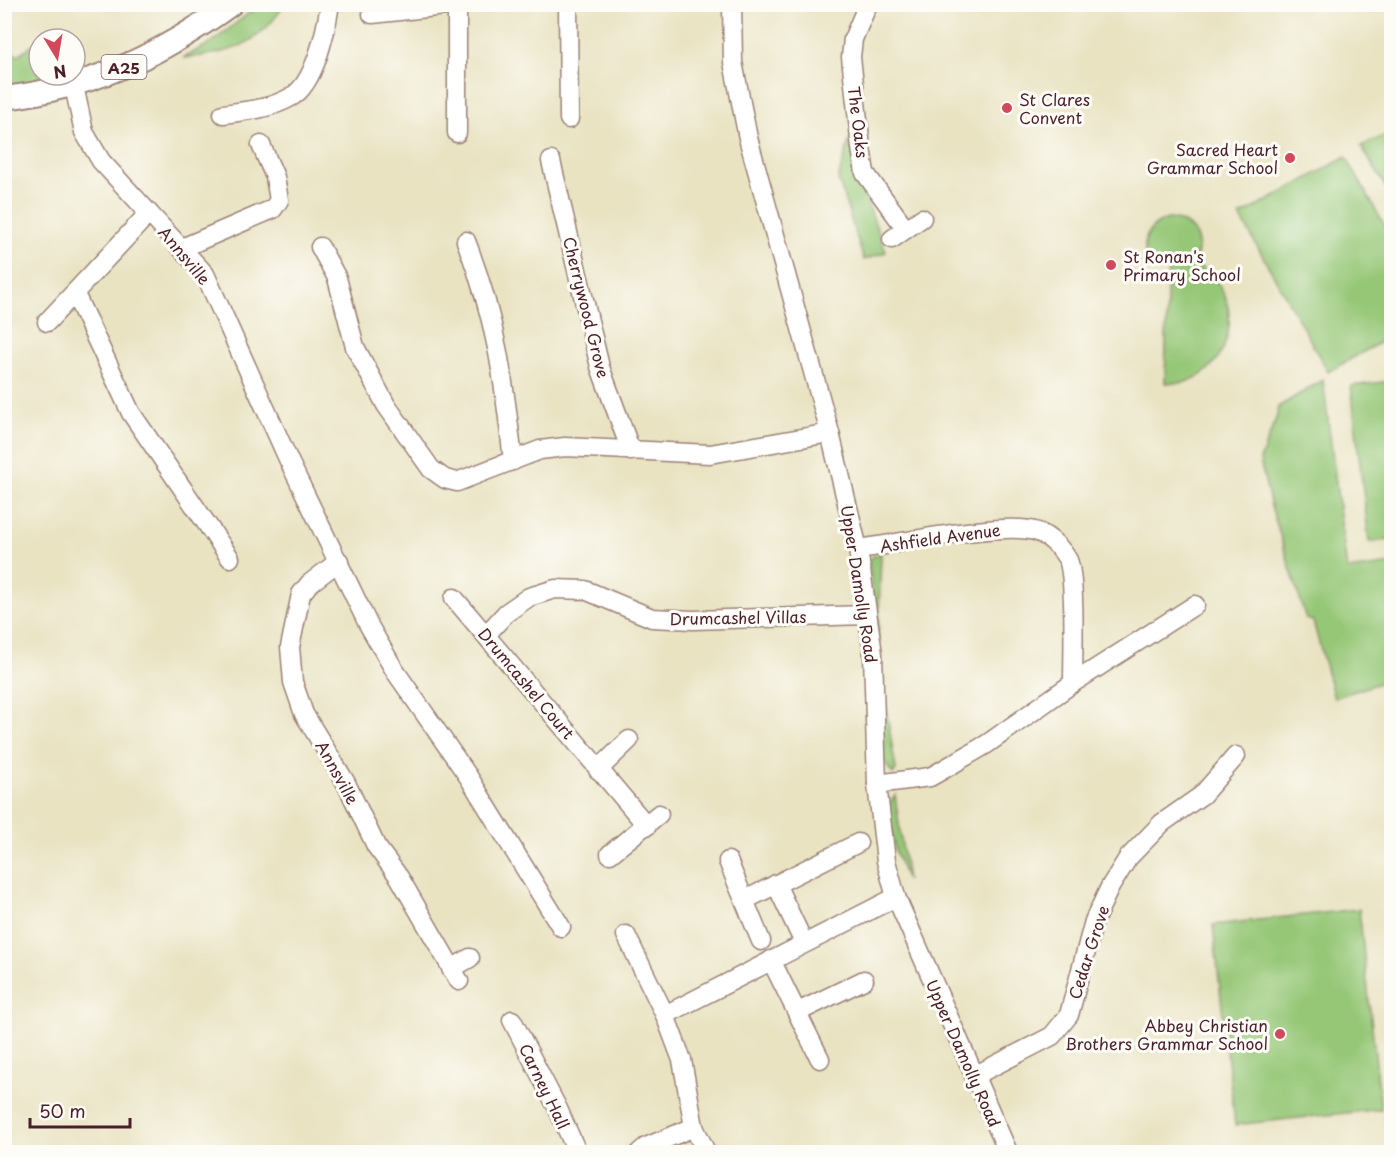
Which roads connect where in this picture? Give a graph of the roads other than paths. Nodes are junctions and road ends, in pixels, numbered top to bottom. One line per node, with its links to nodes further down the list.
1 (231, 4): 8 (main road, A25)
2 (330, 4): 12 (street)
3 (568, 4): 13 (street)
4 (732, 4): 24 (street, Upper Damolly Road)
5 (868, 4): 18 (street, The Oaks)
6 (460, 5): 7 (street); 14 (street)
7 (372, 14)
8 (87, 81)
9 (68, 87): 11 (main road, A25)
10 (74, 87): 17 (street, Annsville)
11 (4, 98)
12 (223, 114)
13 (569, 119)
14 (457, 133)
15 (261, 145): 21 (street)
16 (551, 161): 25 (street, Cherrywood Grove)
17 (149, 213): 21 (street, Annsville); 22 (street, Annsville)
18 (922, 218)
19 (466, 241): 26 (street)
20 (320, 247): 26 (street)
21 (182, 248): 29 (street, Annsville)
22 (75, 294): 23 (street, Annsville); 28 (street)
23 (47, 322)
24 (830, 433): 25 (street); 27 (street, Upper Damolly Road)
25 (631, 451): 26 (street)
26 (513, 461)
27 (858, 549): 32 (street, Upper Damolly Road); 34 (street, Ashfield Avenue)
28 (230, 558)
29 (339, 561): 45 (street, Annsville); 49 (street, Annsville)
30 (454, 598): 33 (street, Drumcashel Court)
31 (1195, 605): 34 (street)
32 (867, 615): 33 (street, Drumcashel Villas); 38 (street, Upper Damolly Road)
33 (486, 635): 37 (street, Drumcashel Court)
34 (1073, 683): 38 (street)
35 (629, 740): 37 (street)
36 (1236, 756): 56 (street, Cedar Grove)
37 (598, 770): 40 (street, Drumcashel Court)
38 (877, 784): 43 (street, Upper Damolly Road)
39 (858, 843): 42 (street)
40 (610, 854)
41 (728, 861): 44 (street)
42 (776, 884): 44 (street); 48 (street)
43 (896, 897): 48 (street); 56 (street, Upper Damolly Road)
44 (745, 900): 47 (street)
45 (561, 927)
46 (626, 935): 53 (street)
47 (761, 941)
48 (804, 943): 50 (street)
49 (470, 958)
50 (771, 960): 52 (street); 53 (street)
51 (864, 980): 52 (street)
52 (798, 1012): 55 (street)
53 (665, 1015): 57 (street)
54 (512, 1020): 58 (street, Carney Hall)
55 (820, 1059)
56 (974, 1076): 61 (street, Upper Damolly Road)
57 (694, 1127): 59 (street); 60 (street)
58 (577, 1152)
59 (640, 1152)
60 (706, 1152)
61 (1008, 1152)

